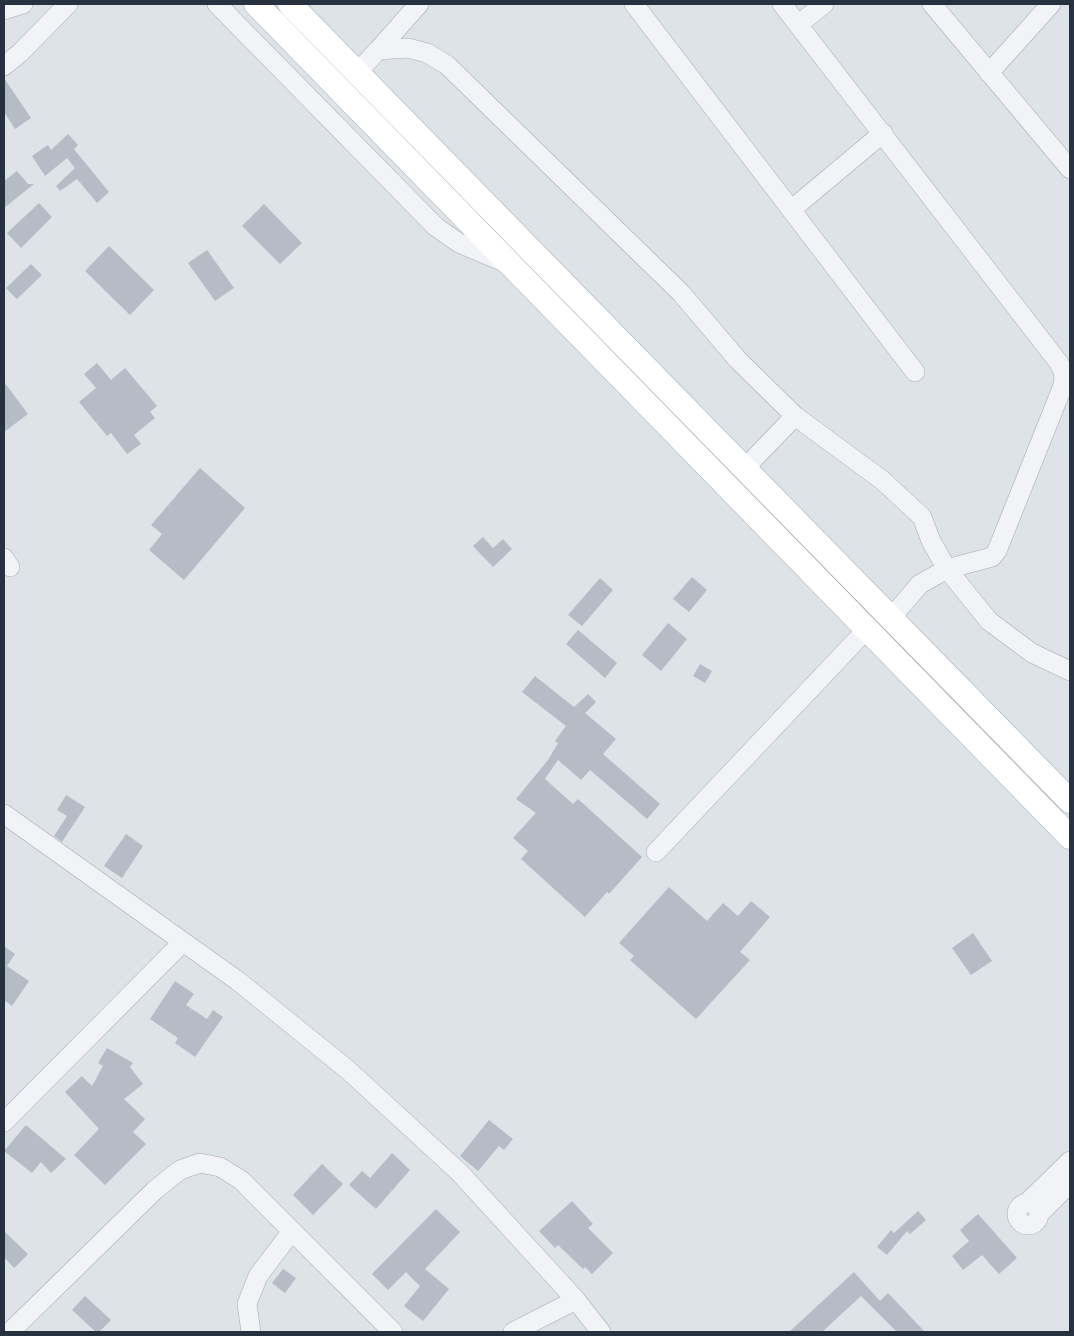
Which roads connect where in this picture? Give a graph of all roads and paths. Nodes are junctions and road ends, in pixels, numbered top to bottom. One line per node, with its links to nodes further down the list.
1 (23, 4): 12 (street)
2 (68, 4): 15 (street)
3 (217, 4): 21 (street)
4 (256, 4): 21 (main road)
5 (290, 4): 16 (main road)
6 (419, 4): 14 (street)
7 (634, 4): 20 (street)
8 (782, 4): 13 (street)
9 (824, 4): 13 (street)
10 (932, 4): 17 (street)
11 (1051, 4): 17 (street)
12 (4, 10)
13 (799, 24): 18 (street)
14 (378, 50): 16 (street); 23 (street)
15 (4, 66)
16 (357, 73): 24 (main road)
17 (989, 73): 19 (street)
18 (883, 133): 20 (street); 25 (street)
19 (1070, 169)
20 (791, 210): 22 (street)
21 (512, 266): 27 (main road)
22 (916, 372)
23 (795, 416): 24 (street); 25 (street)
24 (744, 468): 26 (main road)
25 (947, 569): 26 (street); 28 (street)
26 (891, 618): 29 (main road)
27 (867, 629): 31 (main road); 32 (street)
28 (1068, 664)
29 (1070, 801)
30 (4, 814): 33 (street)
31 (1070, 837)
32 (656, 852)
33 (183, 942): 34 (street); 38 (street)
34 (4, 1122)
35 (1070, 1161): 36 (street)
36 (1070, 1183)
37 (292, 1231): 39 (street); 40 (street); 41 (street)
38 (576, 1300): 42 (street); 43 (street)
39 (10, 1332)
40 (251, 1332)
41 (393, 1332)
42 (513, 1332)
43 (601, 1332)

